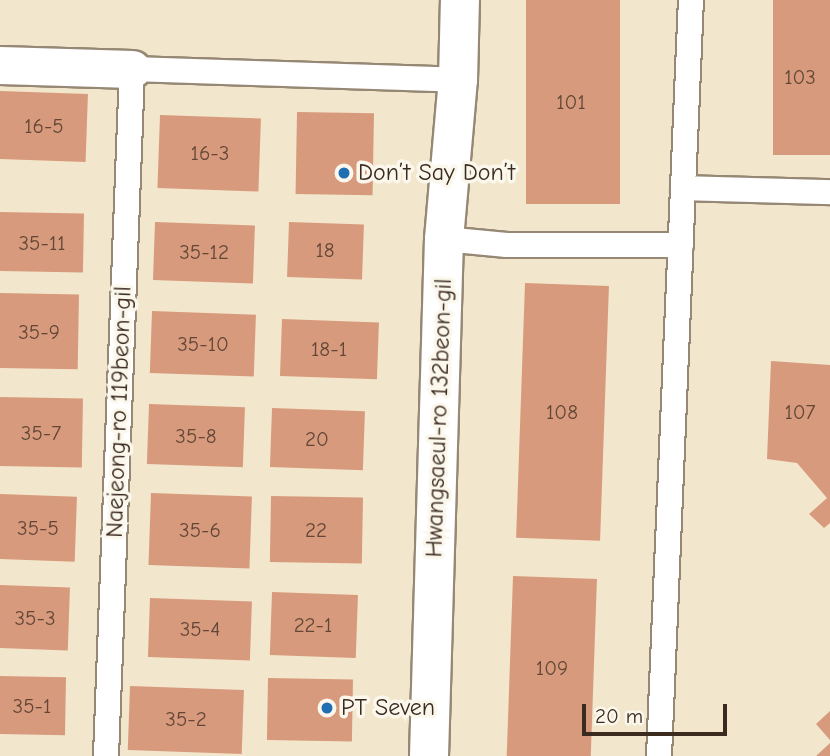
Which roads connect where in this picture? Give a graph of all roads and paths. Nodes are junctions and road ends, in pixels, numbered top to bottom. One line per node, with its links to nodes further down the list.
1 (460, 0): 5 (street, Hwangsaeul-ro 132beon-gil)
2 (691, 0): 6 (lane)
3 (0, 65): 4 (street)
4 (132, 69): 5 (lane); 10 (lane, Naejeong-ro 119beon-gil)
5 (458, 80): 8 (street, Hwangsaeul-ro 132beon-gil)
6 (683, 188): 7 (lane); 9 (lane)
7 (830, 192)
8 (444, 239): 9 (lane); 11 (street, Hwangsaeul-ro 132beon-gil)
9 (681, 245): 12 (lane)
10 (106, 756)
11 (429, 756)
12 (659, 756)

